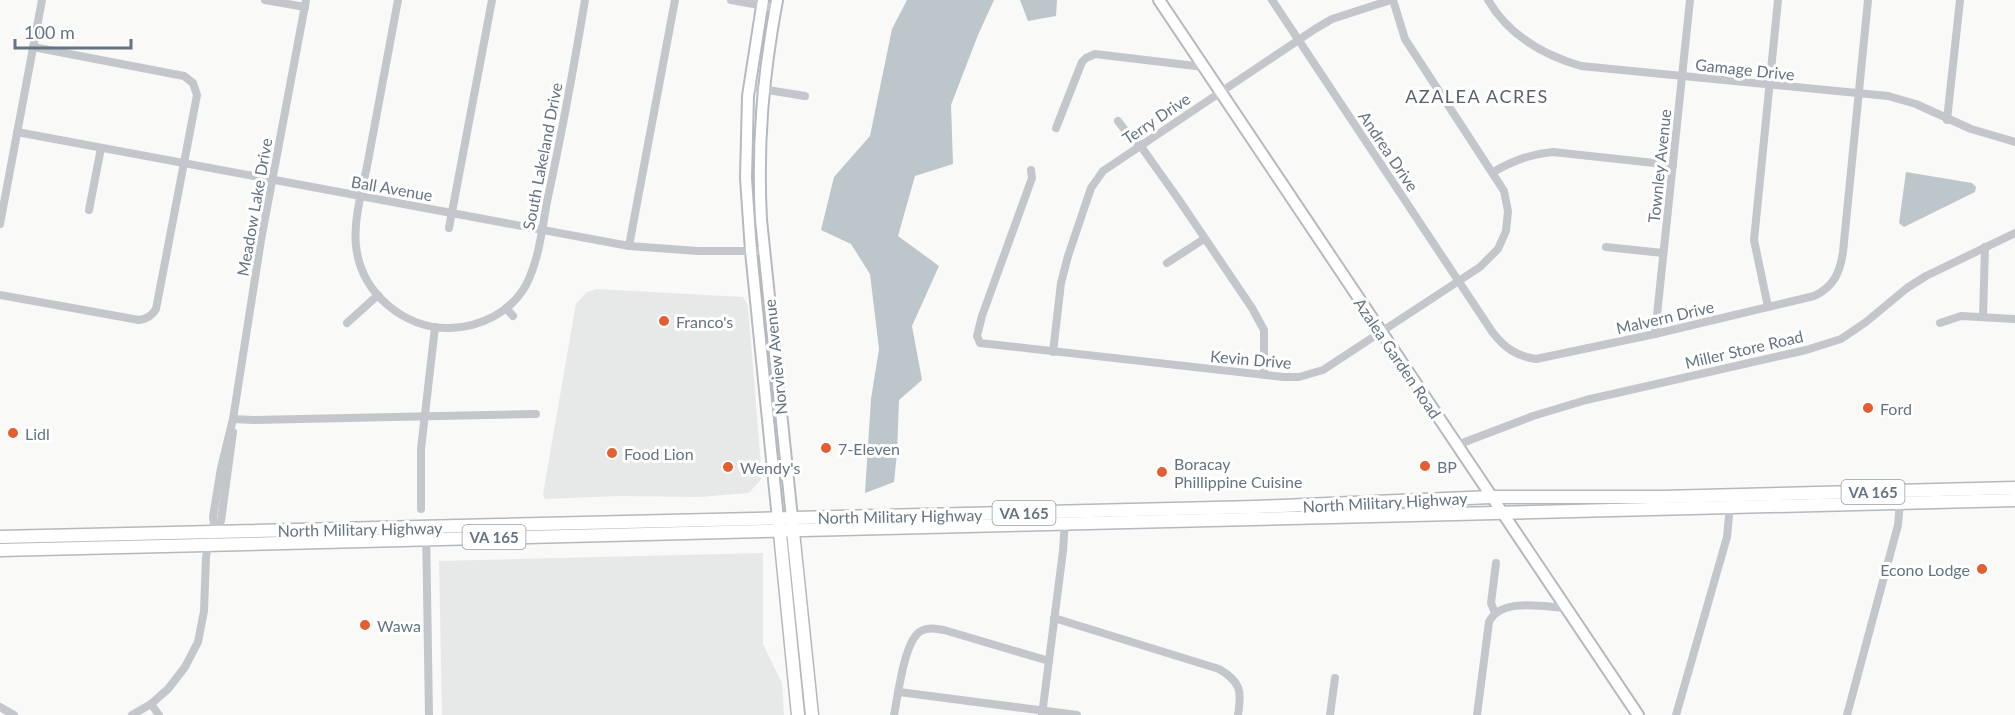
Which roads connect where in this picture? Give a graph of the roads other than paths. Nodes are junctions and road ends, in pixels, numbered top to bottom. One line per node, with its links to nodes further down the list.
1 (42, 0): 20 (street)
2 (265, 0): 17 (street)
3 (398, 0): 41 (street, South Lakeland Drive)
4 (492, 0): 43 (street)
5 (585, 0): 46 (street, South Lakeland Drive)
6 (675, 0): 49 (street)
7 (730, 0): 16 (street)
8 (1159, 0): 21 (main road, Azalea Garden Road)
9 (1272, 0): 19 (street, Andrea Drive)
10 (1392, 0): 19 (street, Terry Drive); 39 (street)
11 (1488, 0): 22 (street, Gamage Drive)
12 (1690, 0): 22 (street, Townley Avenue)
13 (1778, 0): 23 (street)
14 (1868, 0): 27 (street, Malvern Drive)
15 (1960, 0): 30 (street)
16 (763, 3): 18 (street); 24 (main road, Norview Avenue)
17 (305, 4): 40 (street, Meadow Lake Drive)
18 (776, 4): 25 (main road, Norview Avenue)
19 (1299, 40): 26 (street, Terry Drive); 56 (street, Andrea Drive)
20 (33, 47): 32 (street); 36 (street)
21 (1204, 67): 26 (main road, Azalea Garden Road); 31 (street)
22 (1682, 76): 23 (street, Gamage Drive); 37 (street, Townley Avenue)
23 (1769, 86): 27 (street, Gamage Drive); 59 (street)
24 (749, 87): 25 (street); 52 (main road, Norview Avenue)
25 (762, 89): 28 (street); 53 (main road, Norview Avenue)
26 (1220, 92): 34 (street, Terry Drive); 68 (main road, Azalea Garden Road)
27 (1859, 94): 30 (street, Gamage Drive); 59 (street, Malvern Drive)
28 (805, 96)
29 (1118, 120): 34 (street)
30 (1947, 120): 33 (street, Gamage Drive)
31 (1056, 128)
32 (17, 132): 35 (street, Ball Avenue); 44 (street)
33 (2015, 142)
34 (1140, 145): 48 (street); 70 (street, Terry Drive)
35 (101, 148): 36 (street, Ball Avenue); 42 (street)
36 (184, 164): 40 (street, Ball Avenue); 57 (street)
37 (1673, 165): 39 (street); 54 (street, Townley Avenue)
38 (1031, 170): 70 (street, Kevin Drive)
39 (1493, 172): 56 (street, Kevin Drive)
40 (273, 180): 41 (street, Ball Avenue); 74 (street, Meadow Lake Drive)
41 (361, 196): 43 (street, Ball Avenue); 58 (street, South Lakeland Drive)
42 (89, 210)
43 (451, 213): 45 (street); 46 (street, Ball Avenue)
44 (0, 224)
45 (449, 228)
46 (542, 230): 49 (street, Ball Avenue); 60 (street, South Lakeland Drive)
47 (2015, 233): 51 (street, Miller Store Road)
48 (1204, 239): 55 (street); 71 (street)
49 (629, 246): 52 (street, Ball Avenue)
50 (1606, 247): 54 (street)
51 (1985, 248): 62 (street); 75 (street, Miller Store Road)
52 (751, 251): 53 (street, Ball Avenue); 84 (main road, Norview Avenue)
53 (764, 251): 85 (main road, Norview Avenue)
54 (1664, 253): 69 (street, Townley Avenue)
55 (1167, 263)
56 (1459, 281): 63 (street, Andrea Drive); 68 (street, Kevin Drive)
57 (0, 295)
58 (378, 295): 65 (street); 67 (street, South Lakeland Drive)
59 (1768, 307): 69 (street, Malvern Drive)
60 (506, 308): 61 (street); 67 (street, South Lakeland Drive)
61 (513, 316)
62 (1983, 317): 64 (street); 66 (street)
63 (1483, 318): 69 (street, Malvern Drive)
64 (2015, 319)
65 (347, 323)
66 (1940, 323)
67 (435, 327): 73 (street)
68 (1381, 333): 71 (street, Kevin Drive); 75 (main road, Azalea Garden Road)
69 (1655, 334)
70 (1053, 352): 71 (street, Kevin Drive)
71 (1264, 375)
72 (536, 414): 73 (street)
73 (424, 416): 74 (street); 81 (street)
74 (233, 419): 86 (street, Meadow Lake Drive)
75 (1457, 445): 77 (main road, Azalea Garden Road)
76 (2015, 488): 78 (main road, North Military Highway / VA 165)
77 (1491, 497): 80 (main road, North Military Highway / VA 165); 82 (main road, Azalea Garden Road); 83 (main road, North Military Highway / VA 165)
78 (1900, 497): 79 (main road, North Military Highway / VA 165); 80 (main road, North Military Highway / VA 165); 114 (street)
79 (2015, 500)
80 (1730, 501): 82 (main road, North Military Highway / VA 165); 113 (street)
81 (421, 509)
82 (1503, 513): 83 (main road, North Military Highway / VA 165); 92 (main road, Azalea Garden Road)
83 (1064, 518): 85 (main road, North Military Highway / VA 165); 94 (street)
84 (779, 524): 85 (main road, North Military Highway / VA 165); 87 (main road, North Military Highway / VA 165); 105 (main road, Norview Avenue)
85 (792, 524): 106 (main road, Norview Avenue)
86 (215, 532): 87 (main road, North Military Highway / VA 165); 88 (main road, North Military Highway / VA 165); 89 (street)
87 (426, 533): 89 (main road, North Military Highway / VA 165); 104 (street)
88 (0, 537)
89 (208, 544): 90 (main road, North Military Highway / VA 165); 98 (street)
90 (0, 550)
91 (1496, 563): 93 (street)
92 (1566, 608): 93 (street); 112 (main road, Azalea Garden Road)
93 (1495, 613): 111 (street)
94 (1054, 618): 95 (street); 109 (street)
95 (1048, 661): 97 (street); 100 (street)
96 (1335, 678): 110 (street)
97 (899, 692): 100 (street); 107 (street)
98 (151, 704): 102 (street); 103 (street)
99 (0, 707): 101 (street)
100 (1042, 713): 108 (street)
101 (14, 715)
102 (132, 715)
103 (159, 715)
104 (429, 715)
105 (798, 715)
106 (812, 715)
107 (894, 715)
108 (1077, 715)
109 (1238, 715)
110 (1330, 715)
111 (1477, 715)
112 (1638, 715)
113 (1676, 715)
114 (1847, 715)

